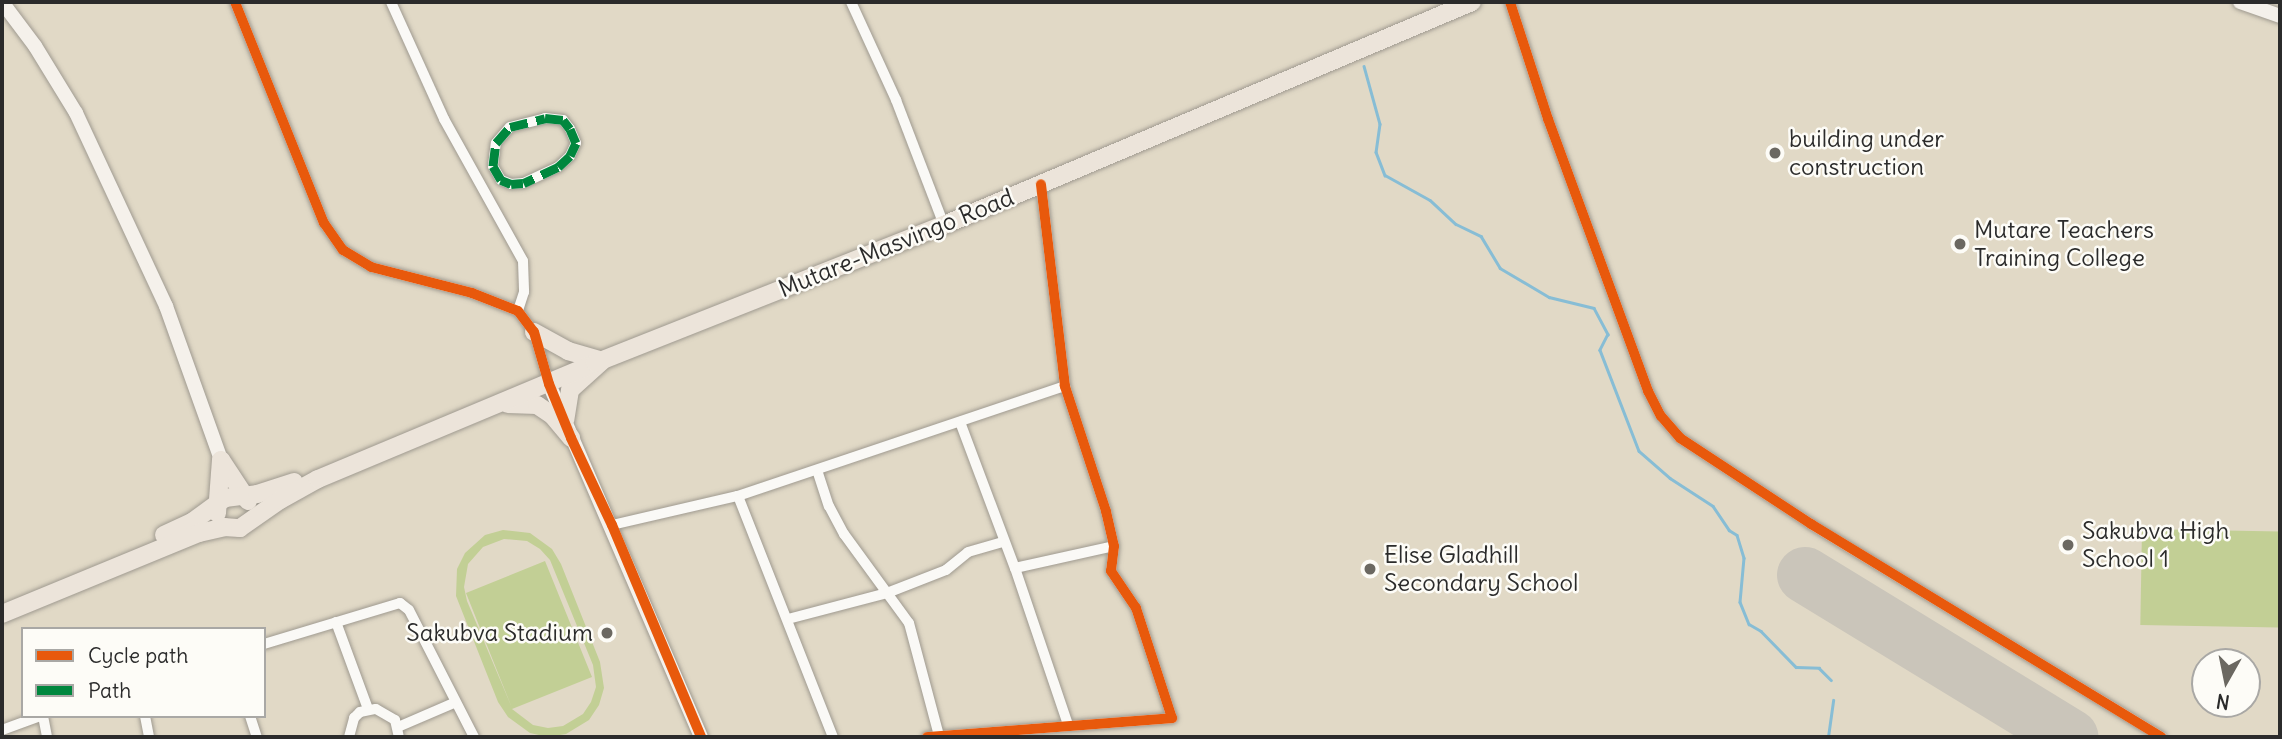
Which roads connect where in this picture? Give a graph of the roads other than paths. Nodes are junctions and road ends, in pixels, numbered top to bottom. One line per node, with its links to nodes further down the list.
1 (2, 2): 21 (street)
2 (235, 2): 12 (street)
3 (391, 2): 12 (street)
4 (851, 2): 11 (street)
5 (1472, 2): 10 (highway, Mutare-Masvingo Road)
6 (1510, 2): 59 (street)
7 (2240, 2): 8 (street)
8 (2280, 16)
9 (570, 129): 9 (street)
10 (1041, 184): 11 (highway, Mutare-Masvingo Road); 16 (street)
11 (944, 225): 14 (highway, Mutare-Masvingo Road)
12 (518, 311): 13 (street)
13 (534, 332): 14 (highway); 15 (street)
14 (602, 361): 15 (highway, Mutare-Masvingo Road); 18 (highway)
15 (549, 384): 17 (highway, Mutare-Masvingo Road); 18 (street)
16 (1065, 386): 19 (street); 31 (street)
17 (499, 404): 20 (highway); 23 (highway, Mutare-Masvingo Road)
18 (565, 420): 20 (street)
19 (960, 422): 22 (street); 30 (street)
20 (571, 438): 28 (street)
21 (221, 460): 24 (highway); 26 (highway)
22 (817, 470): 25 (street); 33 (street)
23 (318, 479): 24 (highway, Mutare-Masvingo Road); 27 (highway, Mutare-Masvingo Road)
24 (244, 496): 26 (highway, Mutare-Masvingo Road); 27 (highway)
25 (738, 496): 28 (street); 36 (street)
26 (217, 507): 29 (highway); 34 (highway, Mutare-Masvingo Road)
27 (251, 520): 29 (highway, Mutare-Masvingo Road)
28 (612, 525): 55 (street)
29 (224, 527): 35 (highway, Mutare-Masvingo Road)
30 (1004, 542): 32 (street); 33 (street)
31 (1114, 546): 32 (street); 45 (street)
32 (1016, 568): 45 (street)
33 (887, 593): 36 (street); 49 (street)
34 (2, 604)
35 (2, 614)
36 (788, 619): 56 (street)
37 (336, 622): 38 (street); 39 (street); 40 (street)
38 (266, 644)
39 (454, 703): 48 (street); 54 (street)
40 (368, 709): 48 (street); 53 (street)
41 (36, 718): 47 (street)
42 (42, 718): 50 (street)
43 (145, 718): 51 (street)
44 (251, 718): 52 (street)
45 (1068, 725): 46 (street)
46 (1035, 727): 49 (street); 58 (street)
47 (2, 730)
48 (398, 732)
49 (939, 736): 57 (street)
50 (47, 737)
51 (149, 737)
52 (257, 737)
53 (349, 737)
54 (474, 737)
55 (701, 737)
56 (833, 737)
57 (927, 737)
58 (1040, 737)
59 (2161, 737)

